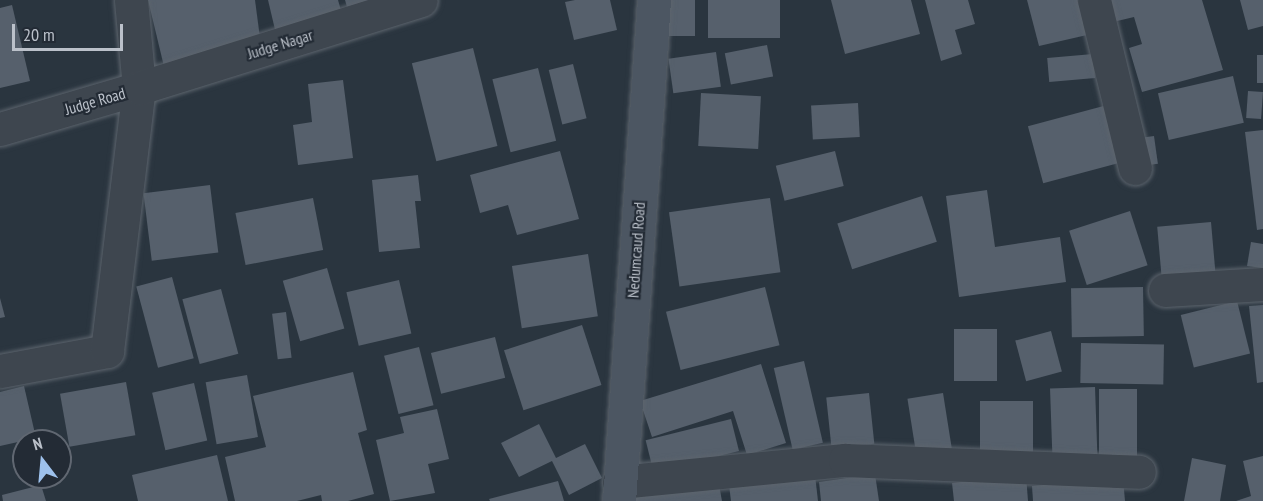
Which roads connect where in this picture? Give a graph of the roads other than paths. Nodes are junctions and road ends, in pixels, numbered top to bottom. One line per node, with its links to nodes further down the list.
1 (131, 0): 5 (street, Judge Road)
2 (421, 0): 5 (street, Judge Nagar)
3 (654, 0): 12 (main road, Nedumcaud Road)
4 (1094, 0): 7 (street)
5 (139, 88): 6 (street, Judge Road); 10 (street)
6 (0, 129)
7 (1135, 168)
8 (1263, 284): 9 (street)
9 (1165, 290)
10 (0, 371)
11 (1139, 472): 12 (street)
12 (619, 492)

